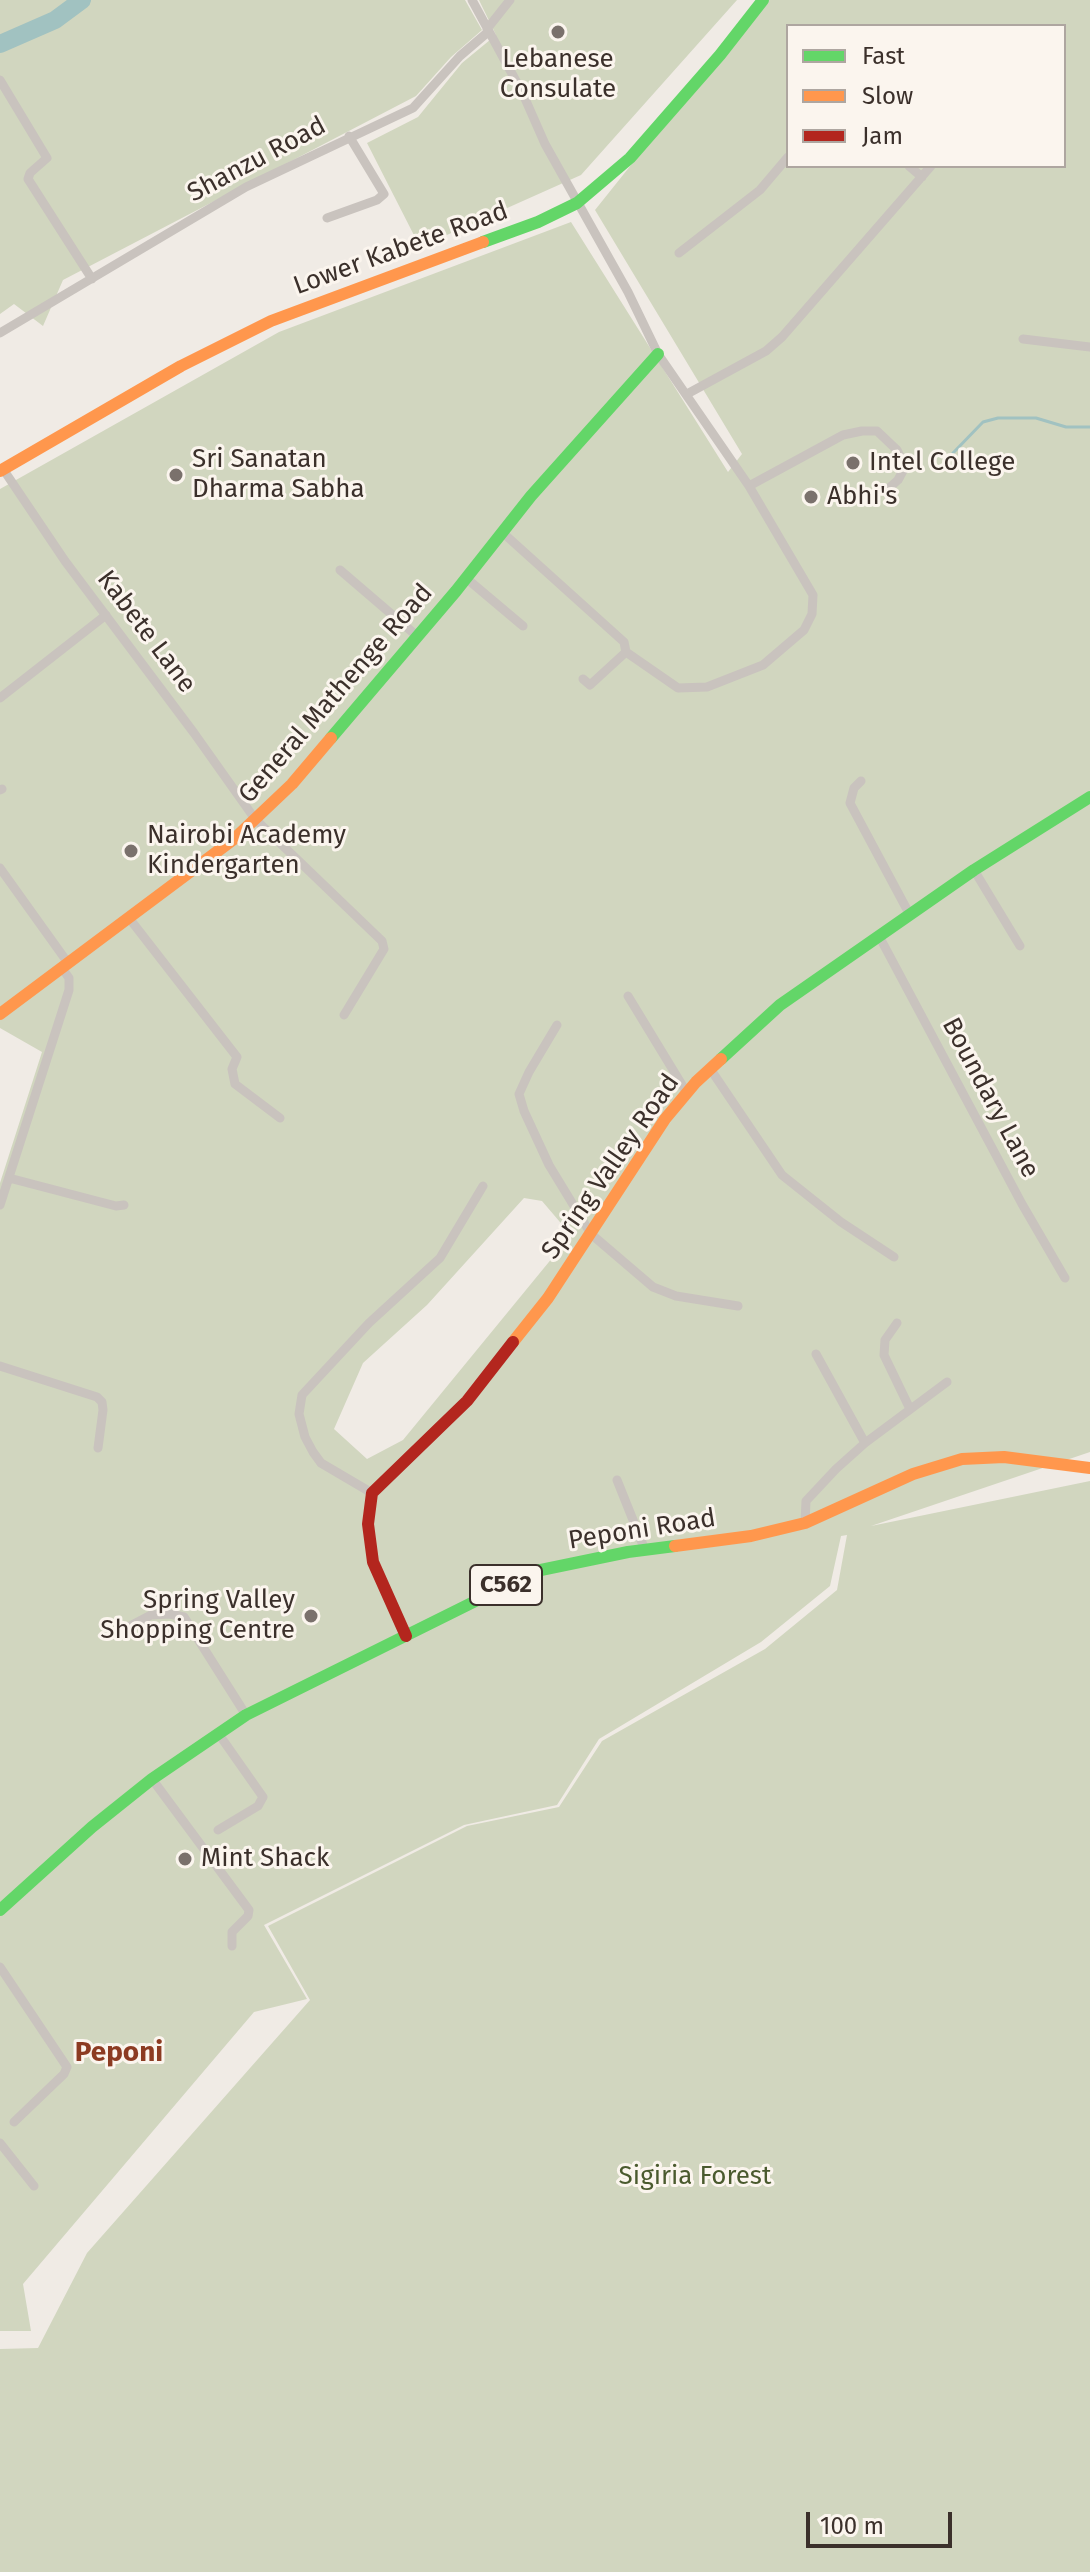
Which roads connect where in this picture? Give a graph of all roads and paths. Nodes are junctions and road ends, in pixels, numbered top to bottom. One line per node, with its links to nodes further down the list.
1 (472, 0): 4 (street)
2 (510, 0): 4 (street, Shanzu Road)
3 (763, 0): 11 (main road, Lower Kabete Road)
4 (488, 32): 6 (street, Shanzu Road); 11 (street)
5 (0, 80): 14 (street)
6 (349, 136): 12 (street); 14 (street, Shanzu Road)
7 (786, 159): 13 (street)
8 (911, 168): 10 (street)
9 (929, 168): 10 (street)
10 (922, 177): 19 (street)
11 (577, 203): 18 (street); 20 (main road, Lower Kabete Road)
12 (327, 218)
13 (679, 253)
14 (92, 279): 15 (street, Shanzu Road)
15 (0, 333)
16 (1023, 339): 17 (street)
17 (1090, 347)
18 (658, 354): 19 (street); 23 (main road, General Mathenge Road)
19 (687, 394): 21 (street)
20 (2, 470): 26 (street, Kabete Lane)
21 (749, 486): 22 (street); 29 (street)
22 (889, 488)
23 (502, 532): 25 (main road, General Mathenge Road); 29 (street)
24 (340, 570): 28 (street)
25 (466, 578): 27 (street); 28 (main road, General Mathenge Road)
26 (106, 615): 31 (street); 34 (street, Kabete Lane)
27 (523, 626)
28 (417, 636): 34 (main road, General Mathenge Road)
29 (626, 652): 30 (street)
30 (583, 679)
31 (0, 698)
32 (861, 781): 37 (street)
33 (1090, 797): 36 (main road, Spring Valley Road)
34 (255, 819): 38 (main road, General Mathenge Road); 44 (street, Kabete Lane)
35 (0, 868): 41 (street)
36 (974, 870): 37 (main road, Spring Valley Road); 40 (street)
37 (910, 915): 39 (main road, Spring Valley Road)
38 (129, 918): 41 (main road, General Mathenge Road); 48 (street)
39 (879, 936): 46 (main road, Spring Valley Road); 55 (street, Boundary Lane)
40 (1020, 946)
41 (65, 965): 43 (main road, General Mathenge Road); 49 (street)
42 (628, 996): 47 (street)
43 (0, 1014)
44 (344, 1015)
45 (557, 1025): 53 (street)
46 (711, 1070): 47 (main road, Spring Valley Road); 54 (street)
47 (687, 1093): 53 (main road, Spring Valley Road)
48 (280, 1118)
49 (9, 1178): 51 (street); 52 (street)
50 (483, 1186): 66 (street)
51 (0, 1205)
52 (124, 1205)
53 (591, 1234): 56 (street); 66 (main road, Spring Valley Road)
54 (894, 1257)
55 (1065, 1278)
56 (738, 1306)
57 (897, 1323): 61 (street)
58 (816, 1354): 62 (street)
59 (0, 1366): 63 (street)
60 (947, 1382): 61 (street)
61 (910, 1409): 62 (street)
62 (865, 1443): 67 (street)
63 (98, 1448)
64 (1090, 1468): 67 (main road, Peponi Road / C562)
65 (617, 1480): 68 (street)
66 (372, 1493): 70 (main road)
67 (805, 1523): 68 (main road, Peponi Road / C562)
68 (645, 1550): 70 (main road, Peponi Road / C562)
69 (113, 1635): 71 (street)
70 (406, 1636): 71 (main road, Peponi Road / C562)
71 (246, 1715): 72 (main road, Peponi Road / C562)
72 (218, 1733): 73 (main road, Peponi Road / C562); 74 (street)
73 (152, 1779): 75 (main road, Peponi Road / C562); 76 (street)
74 (218, 1830)
75 (0, 1910)
76 (232, 1946)
77 (0, 1967): 78 (street)
78 (14, 2122)
79 (0, 2143): 80 (street)
80 (34, 2186)

